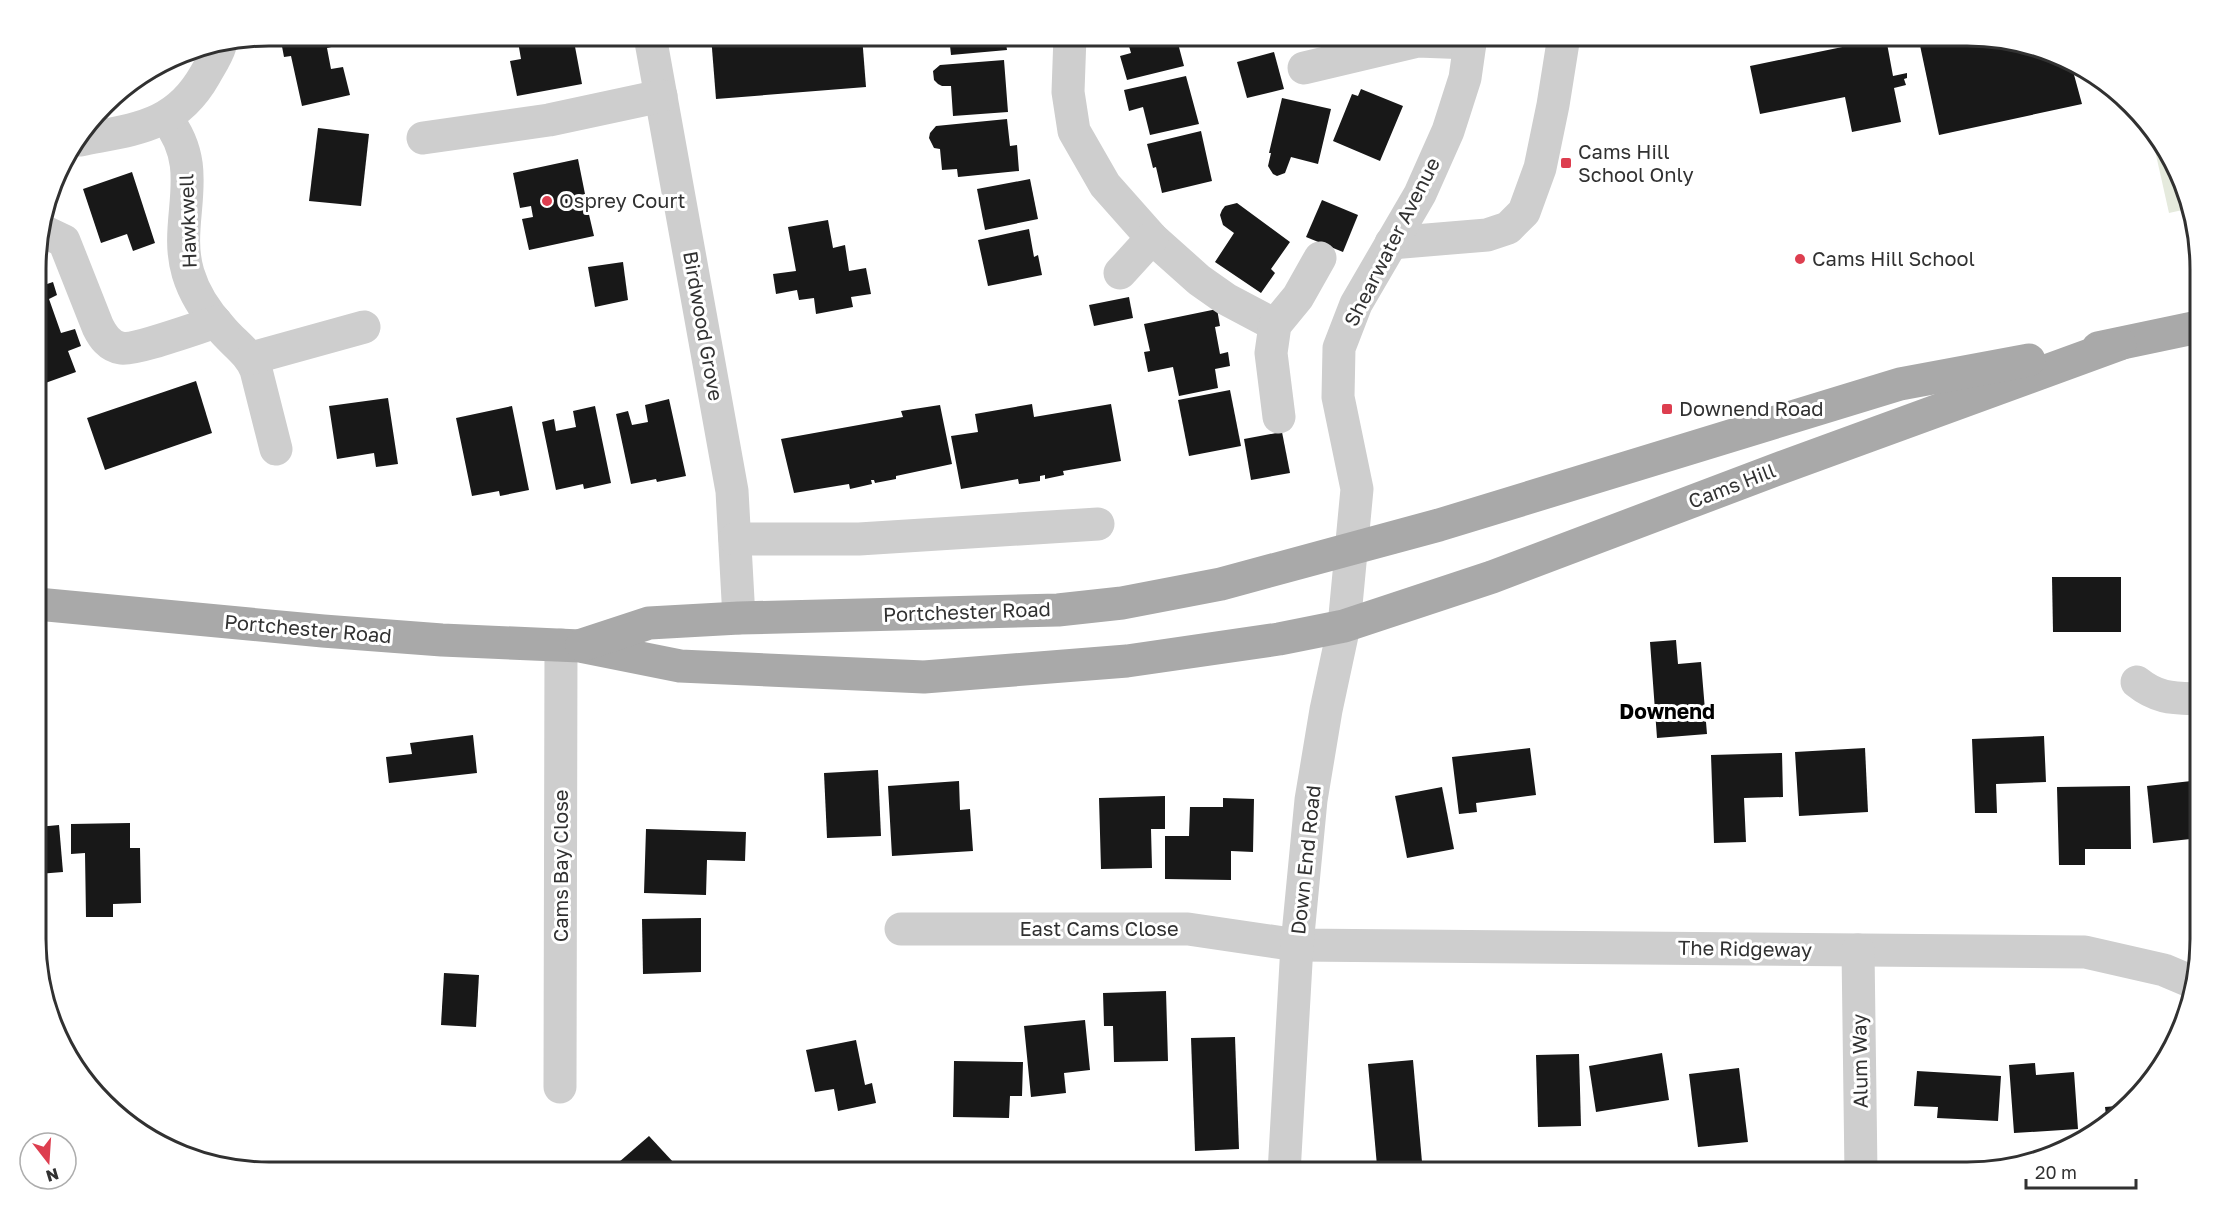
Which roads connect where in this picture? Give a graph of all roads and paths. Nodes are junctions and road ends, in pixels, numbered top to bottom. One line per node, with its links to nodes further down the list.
1 (652, 46): 8 (street, Birdwood Grove)
2 (1070, 46): 13 (street)
3 (1397, 46): 7 (street, Shearwater Avenue)
4 (1469, 46): 14 (street, Shearwater Avenue)
5 (1562, 46): 14 (street)
6 (216, 53): 9 (street)
7 (1304, 68)
8 (661, 96): 11 (street); 26 (street, Birdwood Grove)
9 (166, 118): 10 (street); 17 (street, Hawkwell)
10 (90, 138)
11 (423, 138)
12 (49, 234): 17 (street)
13 (1152, 238): 16 (street); 18 (street)
14 (1391, 243): 27 (street, Shearwater Avenue)
15 (1320, 258): 18 (street)
16 (1120, 273)
17 (216, 322): 22 (street, Hawkwell)
18 (1275, 325): 23 (street)
19 (364, 327): 22 (street)
20 (2190, 329): 21 (main road, Cams Hill)
21 (2120, 344): 27 (main road, Cams Hill); 30 (main road, Cams Hill)
22 (252, 358): 24 (street, Hawkwell)
23 (1279, 417)
24 (276, 449)
25 (1098, 524): 26 (street)
26 (735, 539): 29 (street, Birdwood Grove)
27 (1351, 550): 29 (main road, Portchester Road); 30 (street, Down End Road)
28 (46, 605): 31 (main road, Portchester Road)
29 (739, 618): 31 (main road, Portchester Road)
30 (1344, 626): 31 (main road, Portchester Road); 35 (street, Down End Road)
31 (571, 645): 38 (street, Cams Bay Close)
32 (2137, 682): 33 (street)
33 (2190, 699)
34 (901, 929): 35 (street, East Cams Close)
35 (1297, 945): 36 (street, The Ridgeway); 39 (street, Down End Road)
36 (1858, 950): 37 (street, The Ridgeway); 40 (street, Alum Way)
37 (2186, 979)
38 (560, 1087)
39 (1285, 1162)
40 (1861, 1162)

